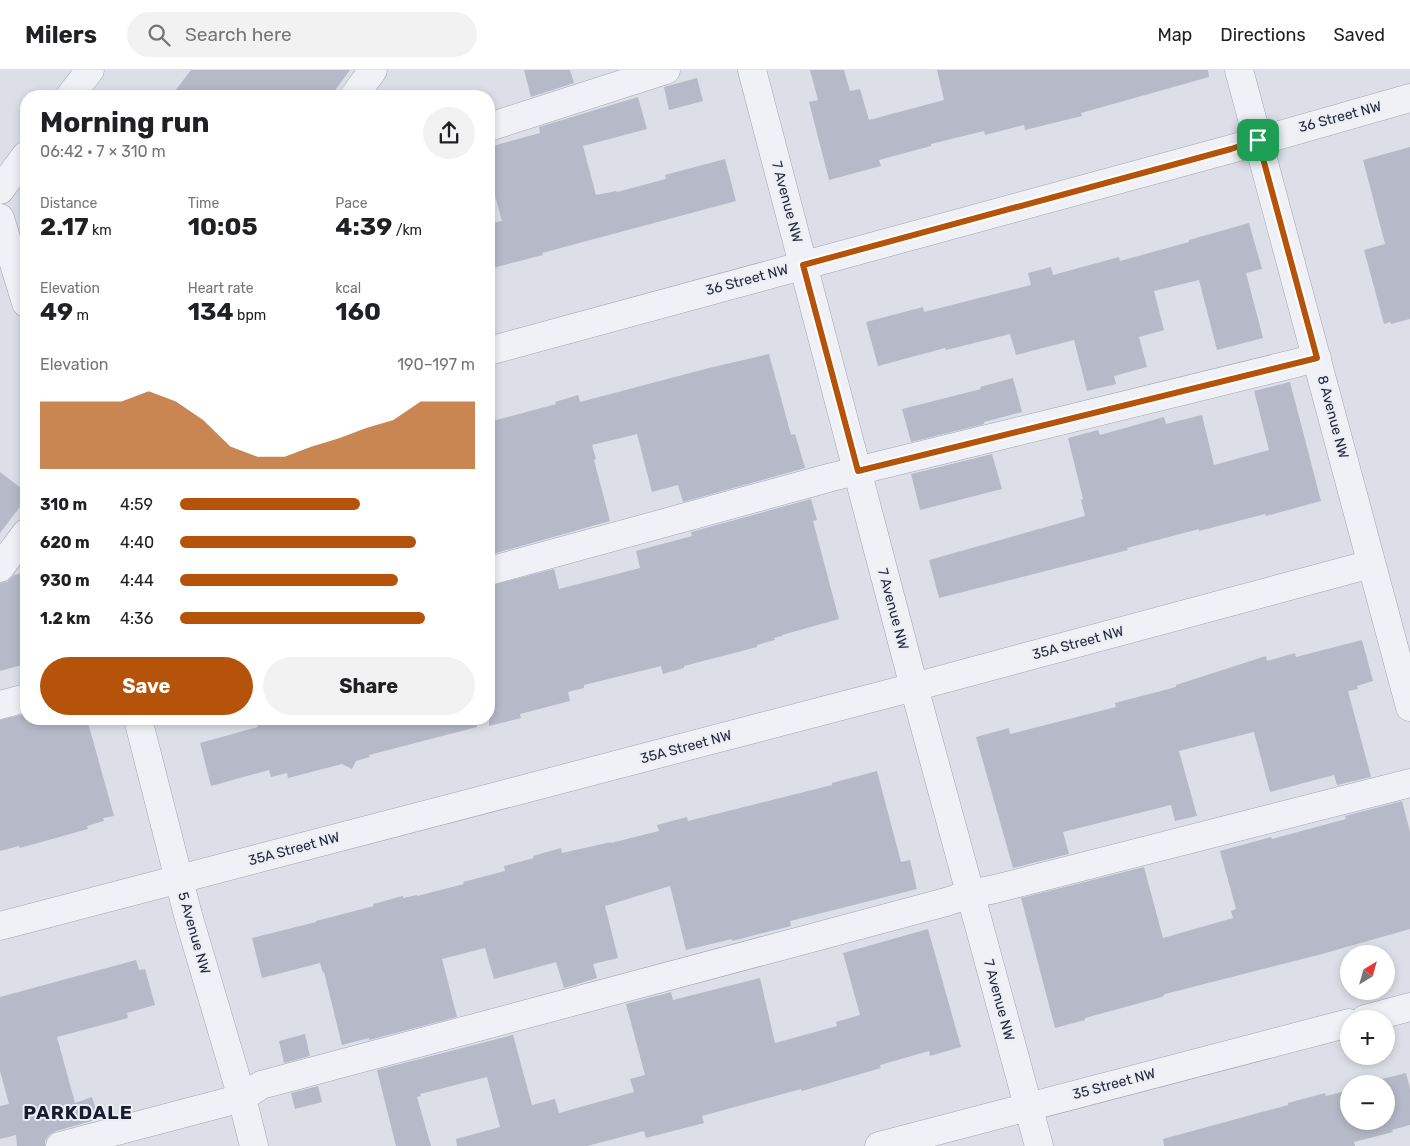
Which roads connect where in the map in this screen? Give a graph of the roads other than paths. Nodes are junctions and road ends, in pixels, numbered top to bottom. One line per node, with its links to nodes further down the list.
1 (90, 70): 6 (street)
2 (373, 70): 7 (street)
3 (666, 70): 9 (street)
4 (752, 70): 14 (street, 7 Avenue NW)
5 (1239, 70): 10 (street, 8 Avenue NW)
6 (75, 90)
7 (358, 90)
8 (1410, 98): 10 (street, 36 Street NW)
9 (495, 124)
10 (1258, 140): 14 (street, 36 Street NW); 17 (street, 8 Avenue NW)
11 (20, 163): 12 (street)
12 (0, 190)
13 (0, 218): 15 (street)
14 (803, 265): 16 (street, 36 Street NW); 18 (street, 7 Avenue NW)
15 (20, 283)
16 (495, 349)
17 (1317, 358): 18 (street); 20 (street, 8 Avenue NW)
18 (858, 471): 22 (street); 23 (street, 7 Avenue NW)
19 (20, 541): 21 (street)
20 (1371, 564): 23 (street, 35A Street NW); 26 (street, 8 Avenue NW)
21 (0, 568)
22 (495, 569)
23 (914, 687): 29 (street, 35A Street NW); 30 (street, 7 Avenue NW)
24 (20, 700): 25 (street)
25 (0, 705)
26 (1410, 707)
27 (140, 725): 29 (street, 5 Avenue NW)
28 (1410, 783): 30 (street)
29 (178, 879): 31 (street, 35A Street NW); 35 (street, 5 Avenue NW)
30 (970, 894): 35 (street); 36 (street, 7 Avenue NW)
31 (0, 926)
32 (1410, 1007): 33 (street)
33 (1395, 1011)
34 (1340, 1025): 36 (street, 35 Street NW)
35 (242, 1098): 37 (street); 38 (street, 5 Avenue NW)
36 (1028, 1107): 39 (street, 35 Street NW); 40 (street, 7 Avenue NW)
37 (60, 1146)
38 (254, 1146)
39 (879, 1146)
40 (1039, 1146)

